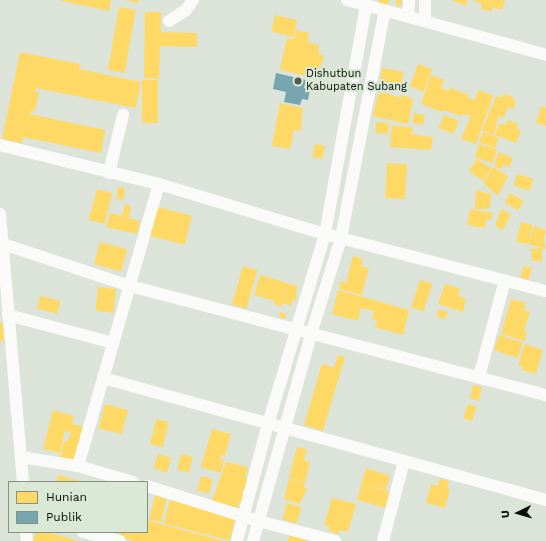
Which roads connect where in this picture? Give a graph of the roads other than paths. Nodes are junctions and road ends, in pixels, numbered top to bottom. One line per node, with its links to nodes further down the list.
1 (193, 0): 8 (street)
2 (347, 0): 5 (street)
3 (409, 0): 7 (street)
4 (425, 0): 9 (street)
5 (366, 5): 6 (street); 16 (street)
6 (385, 10): 7 (street); 17 (street)
7 (408, 16): 9 (street)
8 (169, 21)
9 (425, 21): 10 (street)
10 (546, 55)
11 (123, 114): 13 (street)
12 (0, 145): 13 (street)
13 (109, 173): 14 (street)
14 (159, 184): 16 (street); 20 (street)
15 (0, 214): 18 (street)
16 (325, 234): 17 (street); 23 (street)
17 (341, 238): 19 (street); 24 (street)
18 (3, 244): 20 (street); 22 (street)
19 (505, 280): 21 (street); 26 (street)
20 (130, 286): 23 (street); 25 (street)
21 (546, 291)
22 (8, 315): 25 (street); 31 (street)
23 (296, 330): 24 (street); 29 (street)
24 (311, 334): 26 (street); 30 (street)
25 (113, 343): 27 (street)
26 (479, 377): 28 (street)
27 (103, 378): 29 (street); 33 (street)
28 (546, 394)
29 (268, 424): 30 (street); 38 (street)
30 (285, 428): 32 (street); 39 (street)
31 (21, 457): 33 (street); 34 (street)
32 (404, 461): 37 (street); 45 (street)
33 (78, 466): 35 (street)
34 (23, 481)
35 (130, 481)
36 (148, 486): 38 (street)
37 (546, 500)
38 (244, 515): 39 (street); 42 (street)
39 (258, 521): 43 (street); 44 (street)
40 (89, 533): 41 (street)
41 (117, 538)
42 (237, 541)
43 (253, 541)
44 (335, 541)
45 (383, 541)

